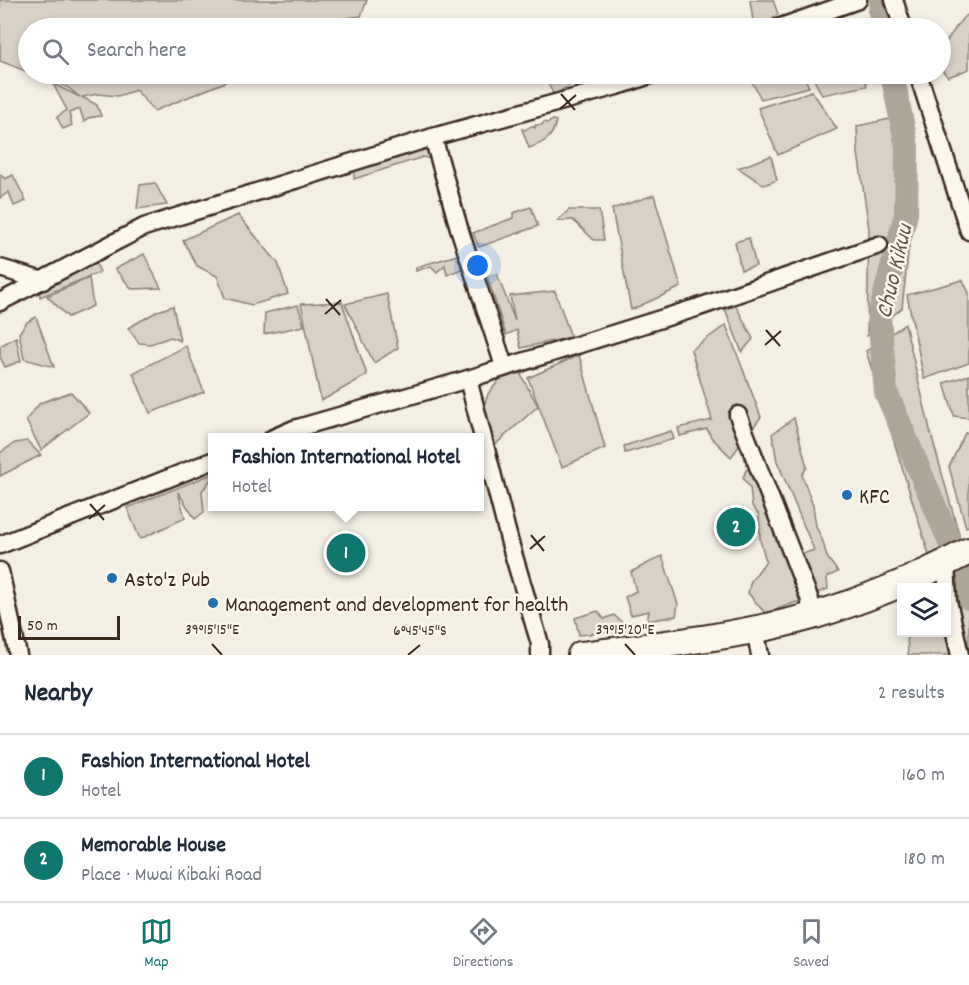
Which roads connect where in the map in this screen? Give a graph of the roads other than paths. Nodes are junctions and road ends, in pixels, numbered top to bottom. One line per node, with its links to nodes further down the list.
1 (858, 0): 3 (street)
2 (894, 0): 4 (street)
3 (807, 18)
4 (900, 18)
5 (624, 84): 7 (street)
6 (921, 84): 8 (street)
7 (433, 137): 11 (street); 13 (street)
8 (969, 231)
9 (879, 245): 13 (street)
10 (0, 268): 11 (street)
11 (43, 281): 12 (street)
12 (0, 302)
13 (504, 366): 14 (street)
14 (468, 379): 16 (street); 17 (street)
15 (738, 415): 23 (street)
16 (285, 433)
17 (482, 433)
18 (484, 441): 26 (street)
19 (208, 463): 20 (street)
20 (0, 545)
21 (955, 558): 23 (main road); 29 (street)
22 (0, 571): 25 (street)
23 (811, 616): 24 (main road)
24 (755, 629): 27 (main road); 28 (street)
25 (18, 655)
26 (540, 655)
27 (581, 655)
28 (760, 655)
29 (960, 655)

